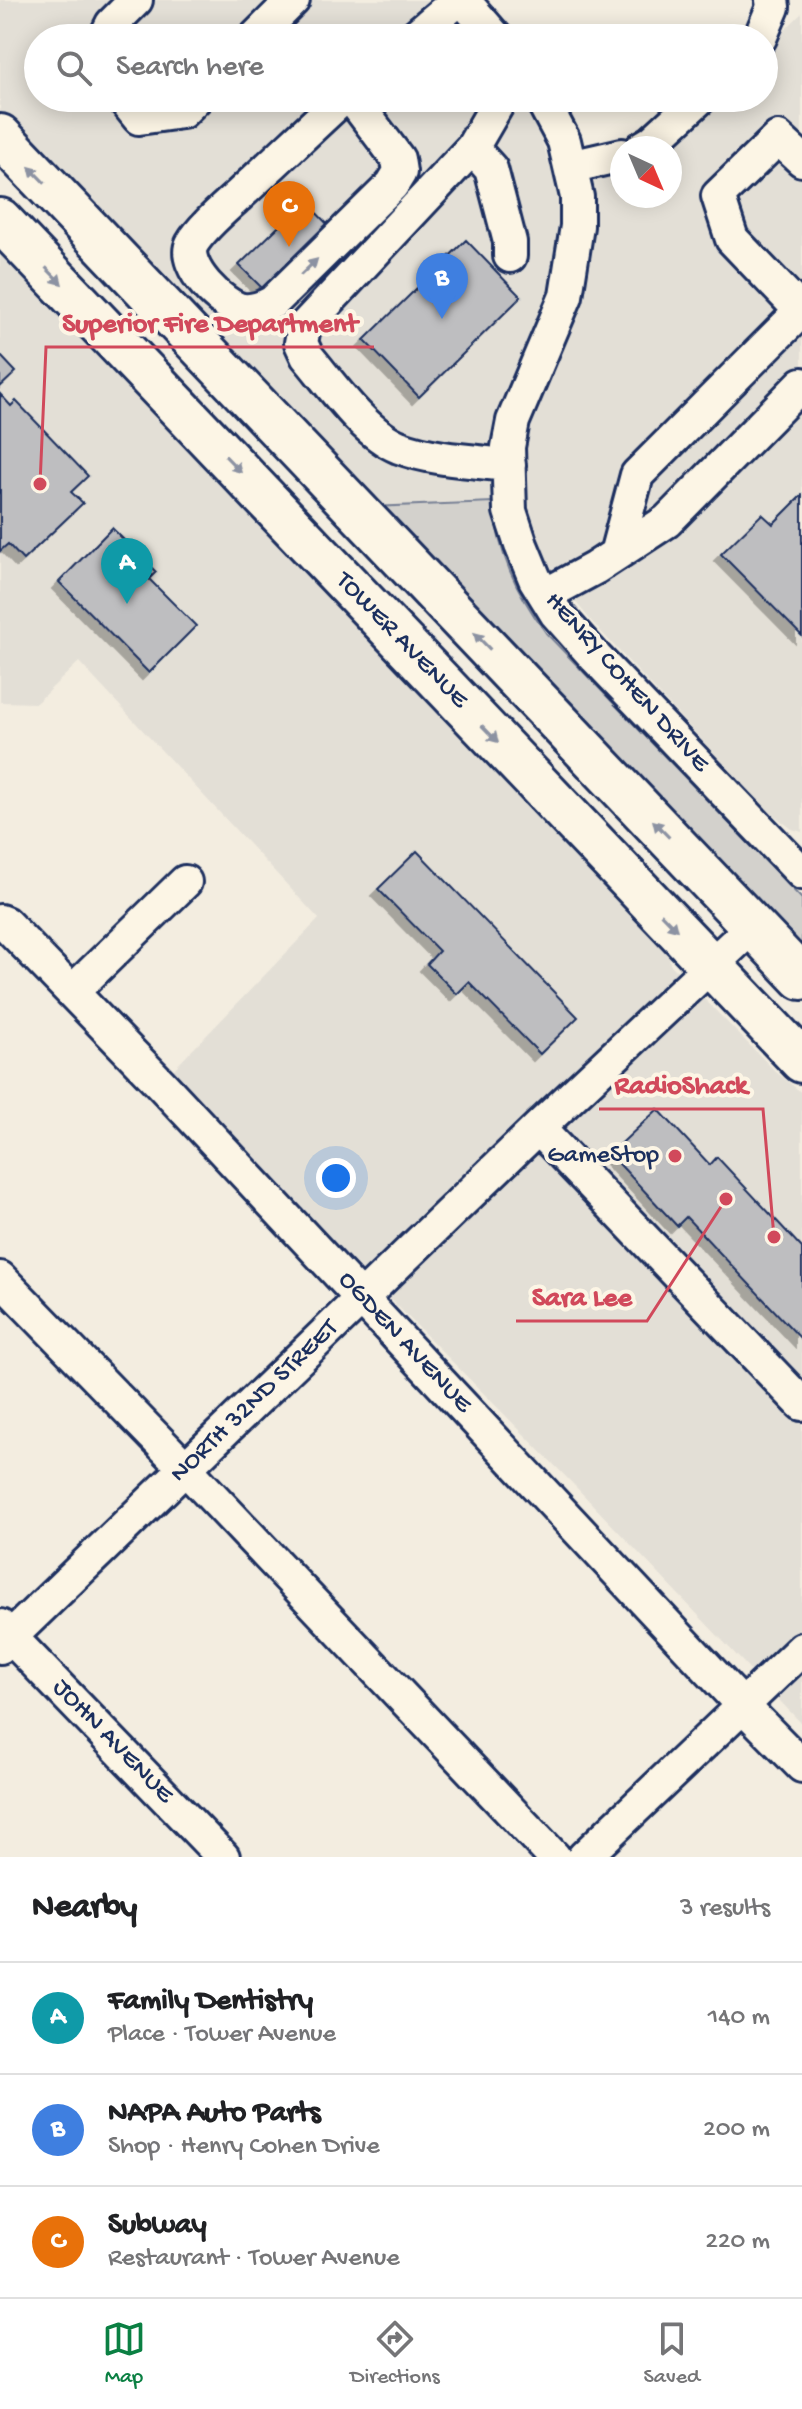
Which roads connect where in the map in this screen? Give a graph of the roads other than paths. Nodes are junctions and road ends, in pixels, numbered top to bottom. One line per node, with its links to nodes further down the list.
1 (136, 0): 5 (street)
2 (293, 0): 6 (street)
3 (460, 0): 7 (street); 8 (street)
4 (772, 0): 9 (street)
5 (112, 24)
6 (269, 24)
7 (430, 24)
8 (483, 24)
9 (766, 24)
10 (134, 112): 11 (street)
11 (182, 112)
12 (328, 112): 13 (street, one-way to 13)
13 (363, 112)
14 (491, 112): 19 (street)
15 (548, 112): 22 (street, HENRY COHEN DRIVE)
16 (685, 112): 18 (street)
17 (0, 136): 33 (main road, one-way to 17)
18 (659, 136)
19 (472, 148): 24 (street); 27 (street)
20 (610, 158): 22 (street)
21 (802, 160): 25 (street)
22 (570, 167): 27 (street, HENRY COHEN DRIVE)
23 (0, 220): 34 (main road, TOWER AVENUE, one-way to 34)
24 (510, 256)
25 (801, 311): 28 (street)
26 (802, 384): 28 (street)
27 (509, 465): 29 (street, HENRY COHEN DRIVE)
28 (616, 554): 29 (street)
29 (545, 595): 30 (street, HENRY COHEN DRIVE)
30 (802, 873)
31 (185, 882): 36 (street)
32 (2, 922): 36 (street, OGDEN AVENUE)
33 (753, 926): 34 (street, NORTH 32ND STREET); 35 (main road)
34 (711, 966): 37 (main road, TOWER AVENUE); 38 (street, NORTH 32ND STREET)
35 (802, 978)
36 (72, 992): 40 (street, OGDEN AVENUE)
37 (802, 1061)
38 (538, 1128): 40 (street, NORTH 32ND STREET); 41 (street)
39 (0, 1278): 42 (street)
40 (362, 1299): 42 (street, NORTH 32ND STREET); 45 (street, OGDEN AVENUE)
41 (802, 1404)
42 (186, 1469): 43 (street, NORTH 32ND STREET); 48 (street)
43 (3, 1637): 47 (street, JOHN AVENUE)
44 (802, 1649): 45 (street)
45 (743, 1706): 46 (street, OGDEN AVENUE); 49 (street)
46 (802, 1766)
47 (223, 1857)
48 (554, 1857)
49 (584, 1857)

